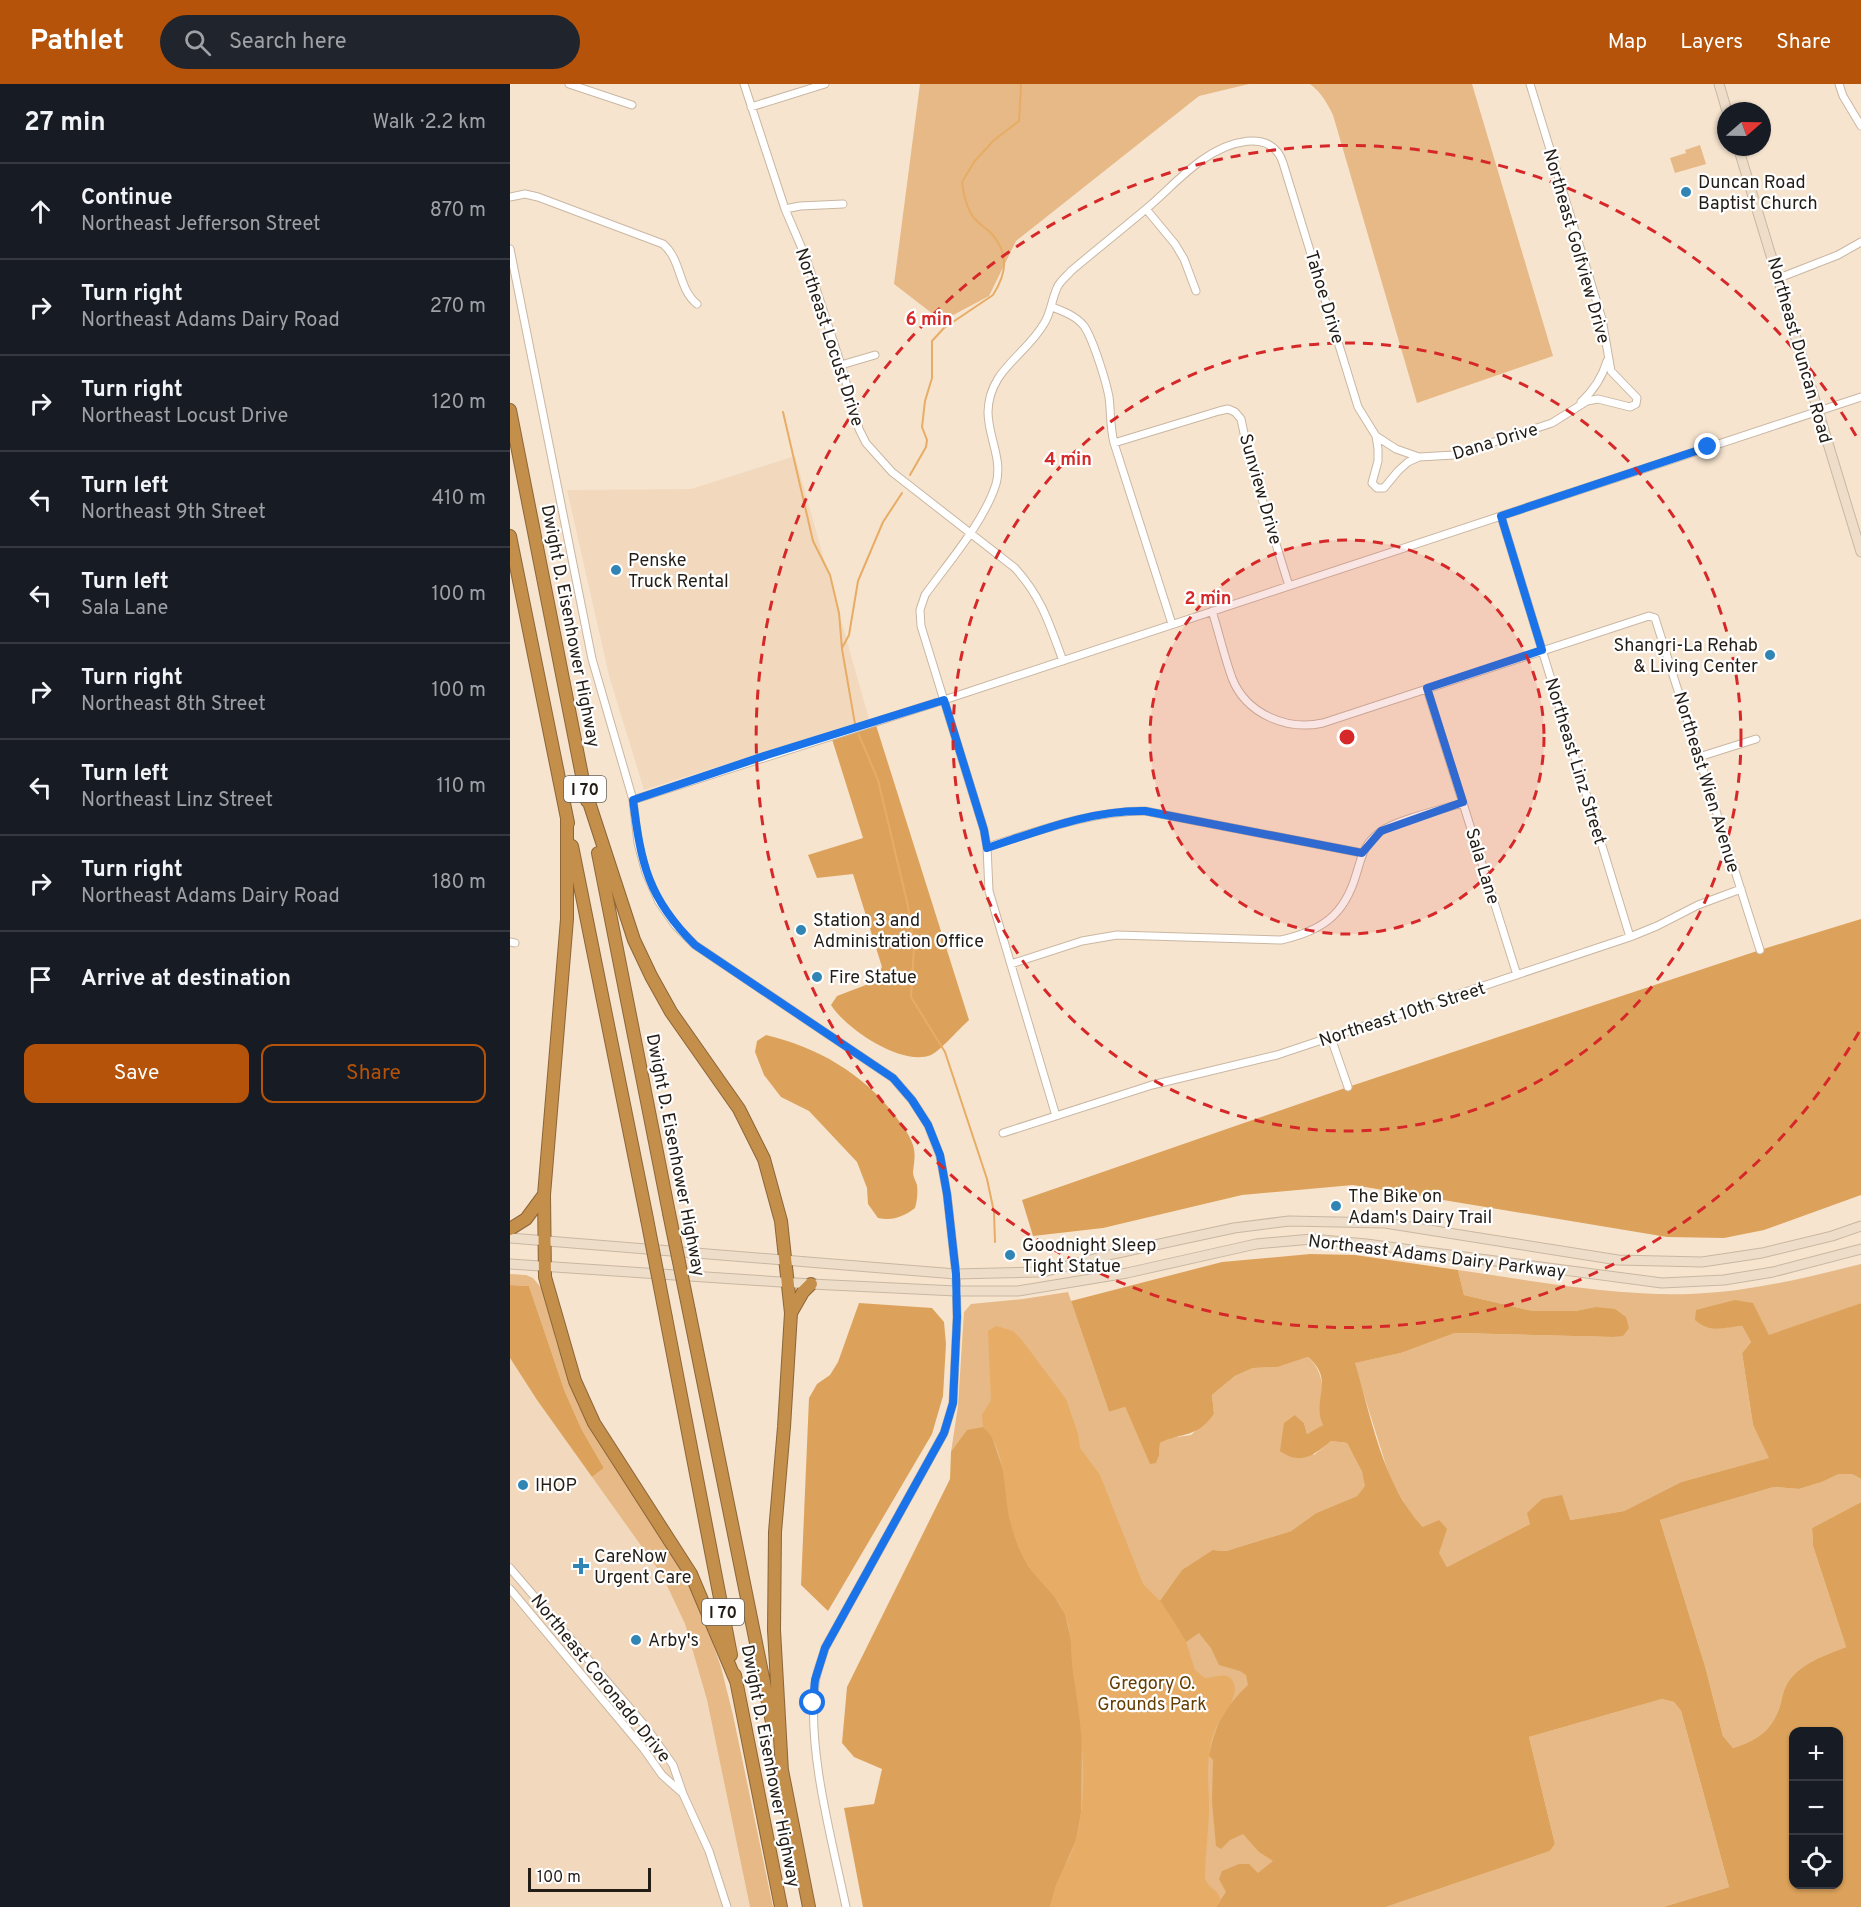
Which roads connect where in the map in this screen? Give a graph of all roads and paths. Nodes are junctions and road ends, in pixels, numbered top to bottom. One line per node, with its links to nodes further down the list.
1 (570, 84): 8 (street)
2 (744, 84): 9 (street, Northeast Locust Drive)
3 (825, 84): 9 (street)
4 (1530, 84): 23 (street, Northeast Golfview Drive)
5 (1719, 84): 7 (main road)
6 (1839, 84): 10 (street)
7 (1724, 102)
8 (632, 105)
9 (751, 107): 14 (street, Northeast Locust Drive)
10 (1861, 126)
11 (1741, 156): 18 (main road, Northeast Duncan Road)
12 (510, 197): 20 (street)
13 (843, 204): 14 (street)
14 (785, 209): 24 (street, Northeast Locust Drive)
15 (1146, 209): 19 (street); 21 (street); 30 (street, Tahoe Drive)
16 (1861, 243): 18 (street)
17 (510, 249): 47 (street)
18 (1779, 278): 29 (main road, Northeast Duncan Road)
19 (1196, 291)
20 (697, 304)
21 (1052, 307): 31 (street); 34 (street)
22 (875, 355): 24 (street)
23 (1608, 359): 26 (street, Northeast Golfview Drive); 27 (street, Dana Drive)
24 (841, 365): 34 (street, Northeast Locust Drive)
25 (1861, 397): 29 (street)
26 (1637, 398): 27 (street, Dana Drive)
27 (1575, 408): 32 (street, Dana Drive)
28 (510, 410): 46 (highway, Dwight D. Eisenhower Highway / I 70)
29 (1817, 411): 33 (street); 36 (main road, Northeast Duncan Road)
30 (1376, 436): 32 (street, Tahoe Drive); 32 (street)
31 (1114, 443): 37 (street, Sunview Drive); 39 (street)
32 (1419, 457)
33 (1501, 516): 37 (street); 40 (street, Northeast Linz Street)
34 (970, 532): 41 (street, Northeast Locust Drive); 43 (street)
35 (510, 536): 49 (highway, Dwight D. Eisenhower Highway / I 70)
36 (1861, 552)
37 (1289, 586): 38 (street)
38 (1212, 611): 39 (street); 42 (street)
39 (1172, 624): 41 (street)
40 (1542, 650): 42 (street); 45 (street, Northeast Wien Avenue); 53 (street, Northeast Linz Street)
41 (1063, 661): 43 (street)
42 (1427, 688): 48 (street, Sala Lane)
43 (944, 700): 47 (street); 50 (street)
44 (1756, 739): 45 (street)
45 (1699, 757): 52 (street, Northeast Wien Avenue)
46 (586, 793): 67 (highway); 78 (highway, Dwight D. Eisenhower Highway / I 70, bridge)
47 (633, 800): 70 (street)
48 (1463, 802): 51 (street); 56 (street, Sala Lane)
49 (567, 818): 61 (highway); 77 (highway, Dwight D. Eisenhower Highway / I 70, bridge)
50 (987, 848): 51 (street); 55 (street)
51 (1362, 853): 55 (street)
52 (1741, 889): 53 (street, Northeast 10th Street); 54 (street, Northeast Wien Avenue)
53 (1630, 937): 56 (street, Northeast 10th Street)
54 (1760, 950)
55 (1011, 964): 59 (street)
56 (1517, 975): 57 (street, Northeast 10th Street)
57 (1331, 1038): 58 (street); 59 (street, Northeast 10th Street)
58 (1348, 1087)
59 (1056, 1116): 60 (street, Northeast 10th Street)
60 (1003, 1133)
61 (544, 1196): 63 (highway); 65 (highway)
62 (1861, 1226): 70 (main road, Northeast Adams Dairy Parkway)
63 (510, 1229)
64 (510, 1239): 65 (main road, Northeast Adams Dairy Parkway)
65 (543, 1242): 67 (main road, Northeast Adams Dairy Parkway); 69 (highway)
66 (1861, 1249): 73 (main road, Northeast Adams Dairy Parkway)
67 (786, 1260): 70 (main road, Northeast Adams Dairy Parkway); 71 (highway)
68 (510, 1264): 69 (main road, Northeast Adams Dairy Parkway)
69 (544, 1267): 71 (main road, Northeast Adams Dairy Parkway); 77 (highway)
70 (956, 1274): 73 (street)
71 (788, 1283): 72 (main road, Northeast Adams Dairy Parkway); 74 (highway)
72 (811, 1284): 73 (main road, Northeast Adams Dairy Parkway); 74 (highway)
73 (956, 1291): 83 (street)
74 (791, 1312): 78 (highway)
75 (510, 1568): 79 (street, Northeast Coronado Drive)
76 (510, 1588): 79 (street, Northeast Coronado Drive)
77 (736, 1681): 81 (highway, Dwight D. Eisenhower Highway / I 70)
78 (782, 1772): 82 (highway, Dwight D. Eisenhower Highway / I 70)
79 (683, 1794): 80 (street, Northeast Coronado Drive)
80 (727, 1907)
81 (781, 1907)
82 (809, 1907)
83 (846, 1907)

